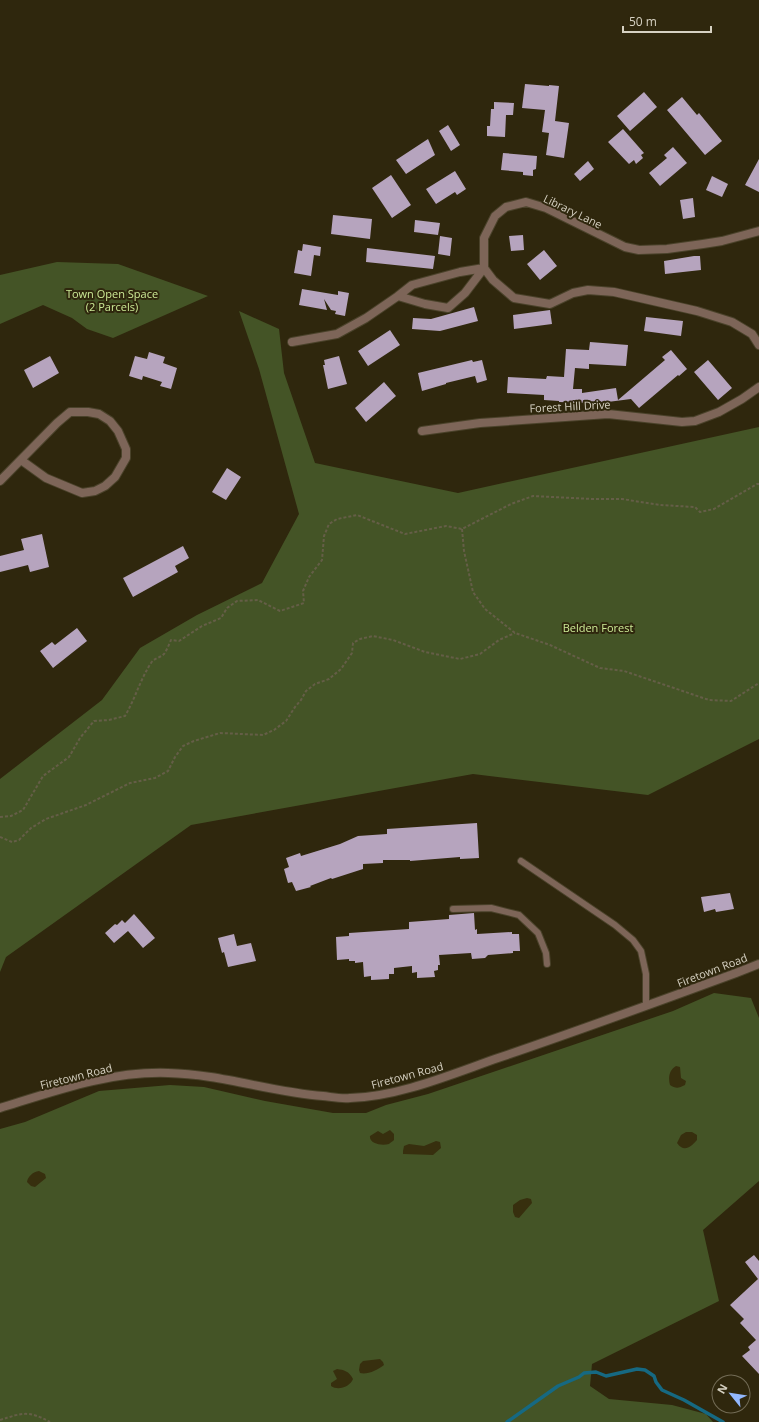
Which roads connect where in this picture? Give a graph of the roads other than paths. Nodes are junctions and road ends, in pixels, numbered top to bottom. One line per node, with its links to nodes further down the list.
1 (759, 231): 2 (street, Library Lane)
2 (484, 268): 3 (street); 3 (street); 5 (street)
3 (398, 296): 4 (street)
4 (292, 342)
5 (759, 345)
6 (759, 387): 7 (street, Forest Hill Drive)
7 (422, 431)
8 (20, 460): 8 (street); 9 (street)
9 (0, 481)
10 (521, 861): 14 (lane)
11 (453, 909): 12 (lane)
12 (547, 964)
13 (759, 964): 14 (street, Firetown Road)
14 (646, 1006): 15 (street, Firetown Road)
15 (0, 1108)

